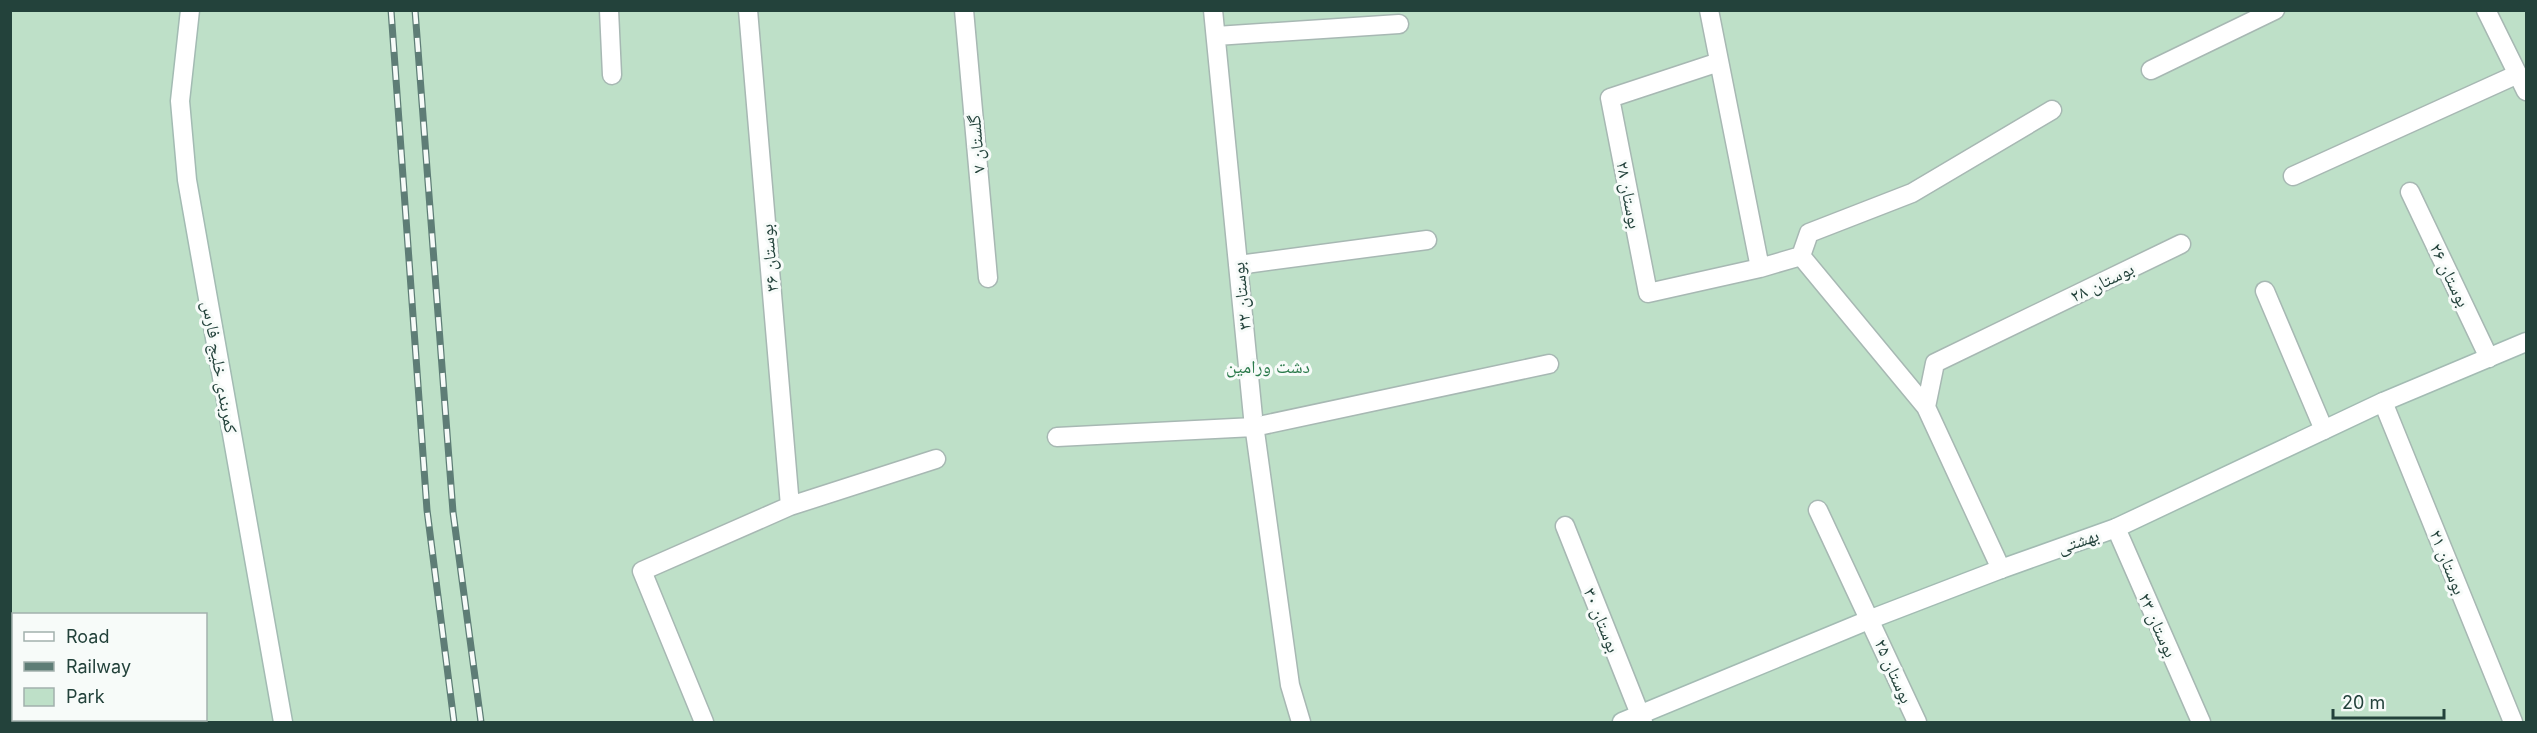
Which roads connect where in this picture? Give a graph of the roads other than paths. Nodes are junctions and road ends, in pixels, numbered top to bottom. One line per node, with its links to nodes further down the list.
1 (190, 10): 42 (street, کمربندی خلیج فارس)
2 (609, 10): 14 (street)
3 (748, 10): 35 (street, بوستان ۳۶)
4 (964, 10): 24 (street, گلستان ۷)
5 (1213, 10): 10 (street, بوستان ۳۲)
6 (1709, 10): 11 (street)
7 (2275, 10): 12 (street)
8 (2486, 10): 13 (street)
9 (1400, 24): 10 (street)
10 (1216, 36): 22 (street, بوستان ۳۲)
11 (1719, 62): 23 (street); 23 (street, بوستان ۲۸)
12 (2151, 70)
13 (2518, 74): 15 (street); 17 (street)
14 (612, 75)
15 (2526, 91)
16 (2052, 110): 21 (street)
17 (2293, 176)
18 (2410, 192): 27 (street, بوستان ۲۶)
19 (1427, 240): 22 (street)
20 (2181, 244): 30 (street, بوستان ۲۸)
21 (1801, 256): 23 (street, بوستان ۲۸); 30 (street)
22 (1238, 265): 31 (street, بوستان ۳۲)
23 (1760, 268)
24 (988, 278)
25 (2265, 291): 32 (street)
26 (2526, 342): 27 (street, بهشتی)
27 (2489, 358): 29 (street, بهشتی)
28 (1549, 364): 31 (street)
29 (2383, 402): 32 (street, بهشتی); 48 (street, بوستان ۲۱)
30 (1926, 407): 39 (street)
31 (1254, 427): 33 (street); 44 (street, بوستان ۳۲)
32 (2324, 430): 38 (street, بهشتی)
33 (1057, 437)
34 (936, 459): 35 (street)
35 (790, 506): 43 (street)
36 (1818, 510): 40 (street, بوستان ۲۵)
37 (1565, 526): 41 (street, بوستان ۳۰)
38 (2116, 528): 39 (street, بهشتی); 47 (street, بوستان ۲۳)
39 (2001, 568): 40 (street, بهشتی)
40 (1871, 619): 41 (street, بهشتی); 46 (street, بوستان ۲۵)
41 (1641, 718): 45 (street, بهشتی)
42 (283, 723)
43 (704, 723)
44 (1301, 723)
45 (1622, 723)
46 (1917, 723)
47 (2201, 723)
48 (2513, 723)

